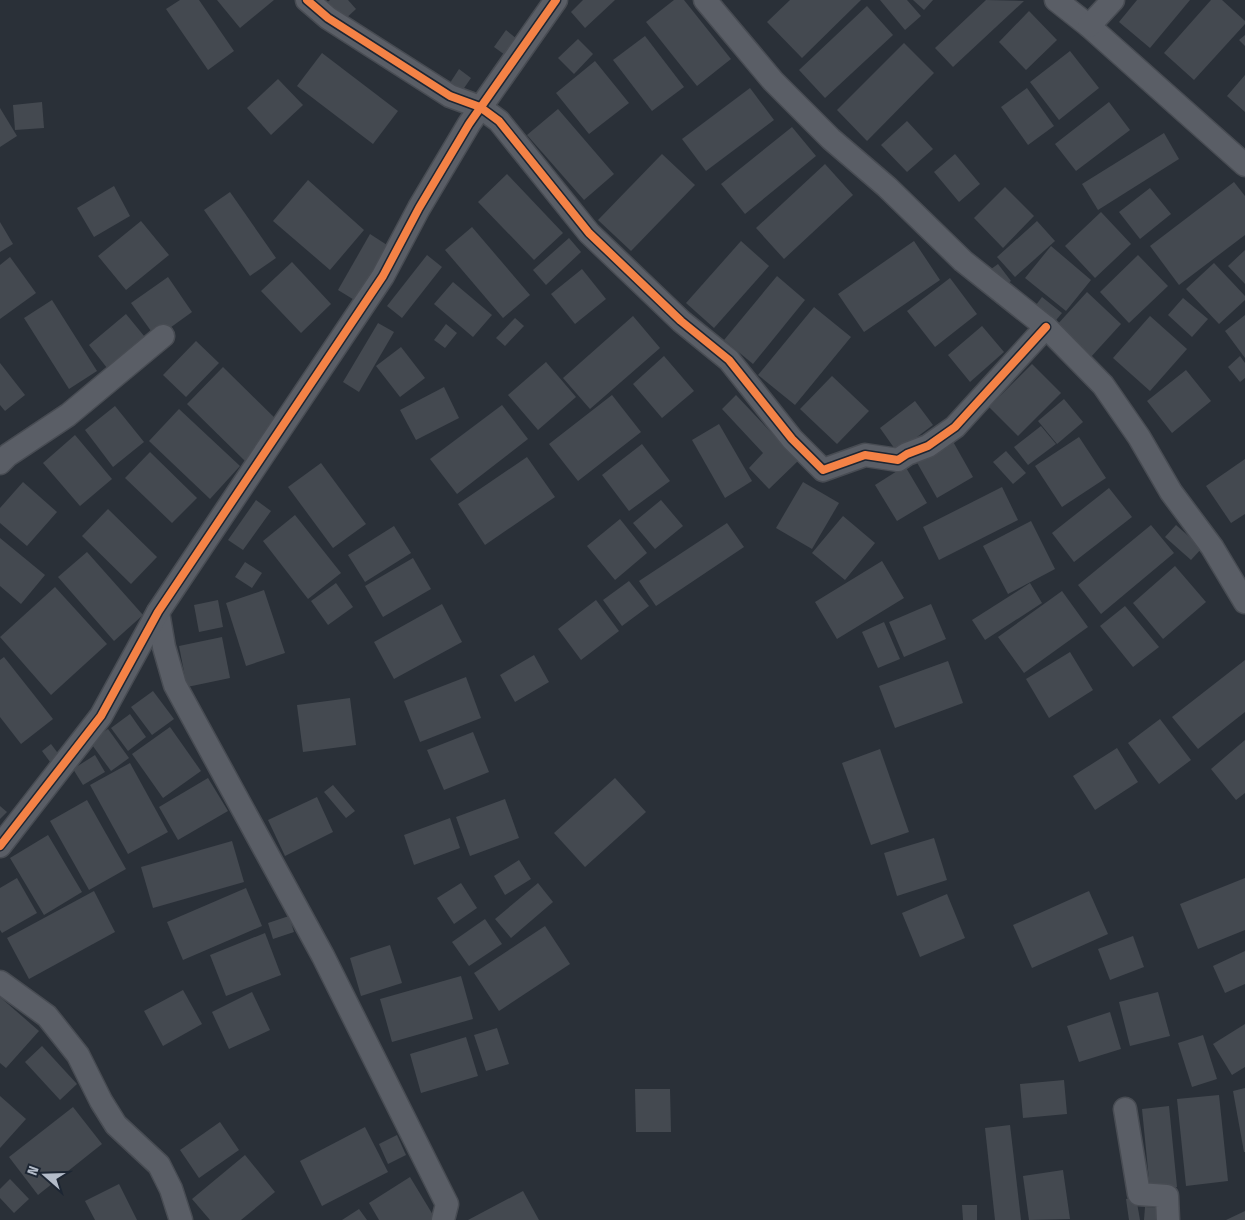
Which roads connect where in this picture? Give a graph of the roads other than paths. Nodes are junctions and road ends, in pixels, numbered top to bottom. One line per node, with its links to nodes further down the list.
1 (307, 0): 7 (street)
2 (556, 0): 7 (street)
3 (704, 0): 9 (street)
4 (1056, 0): 6 (street)
5 (1113, 0): 6 (street)
6 (1089, 26): 8 (street)
7 (474, 115): 9 (street); 13 (street)
8 (1245, 165)
9 (1046, 327): 12 (street)
10 (162, 336): 11 (street)
11 (3, 451)
12 (1245, 602)
13 (158, 612): 14 (street); 18 (street)
14 (0, 846)
15 (0, 982): 17 (street)
16 (1125, 1109): 19 (street)
17 (182, 1220)
18 (443, 1220)
19 (1168, 1220)

